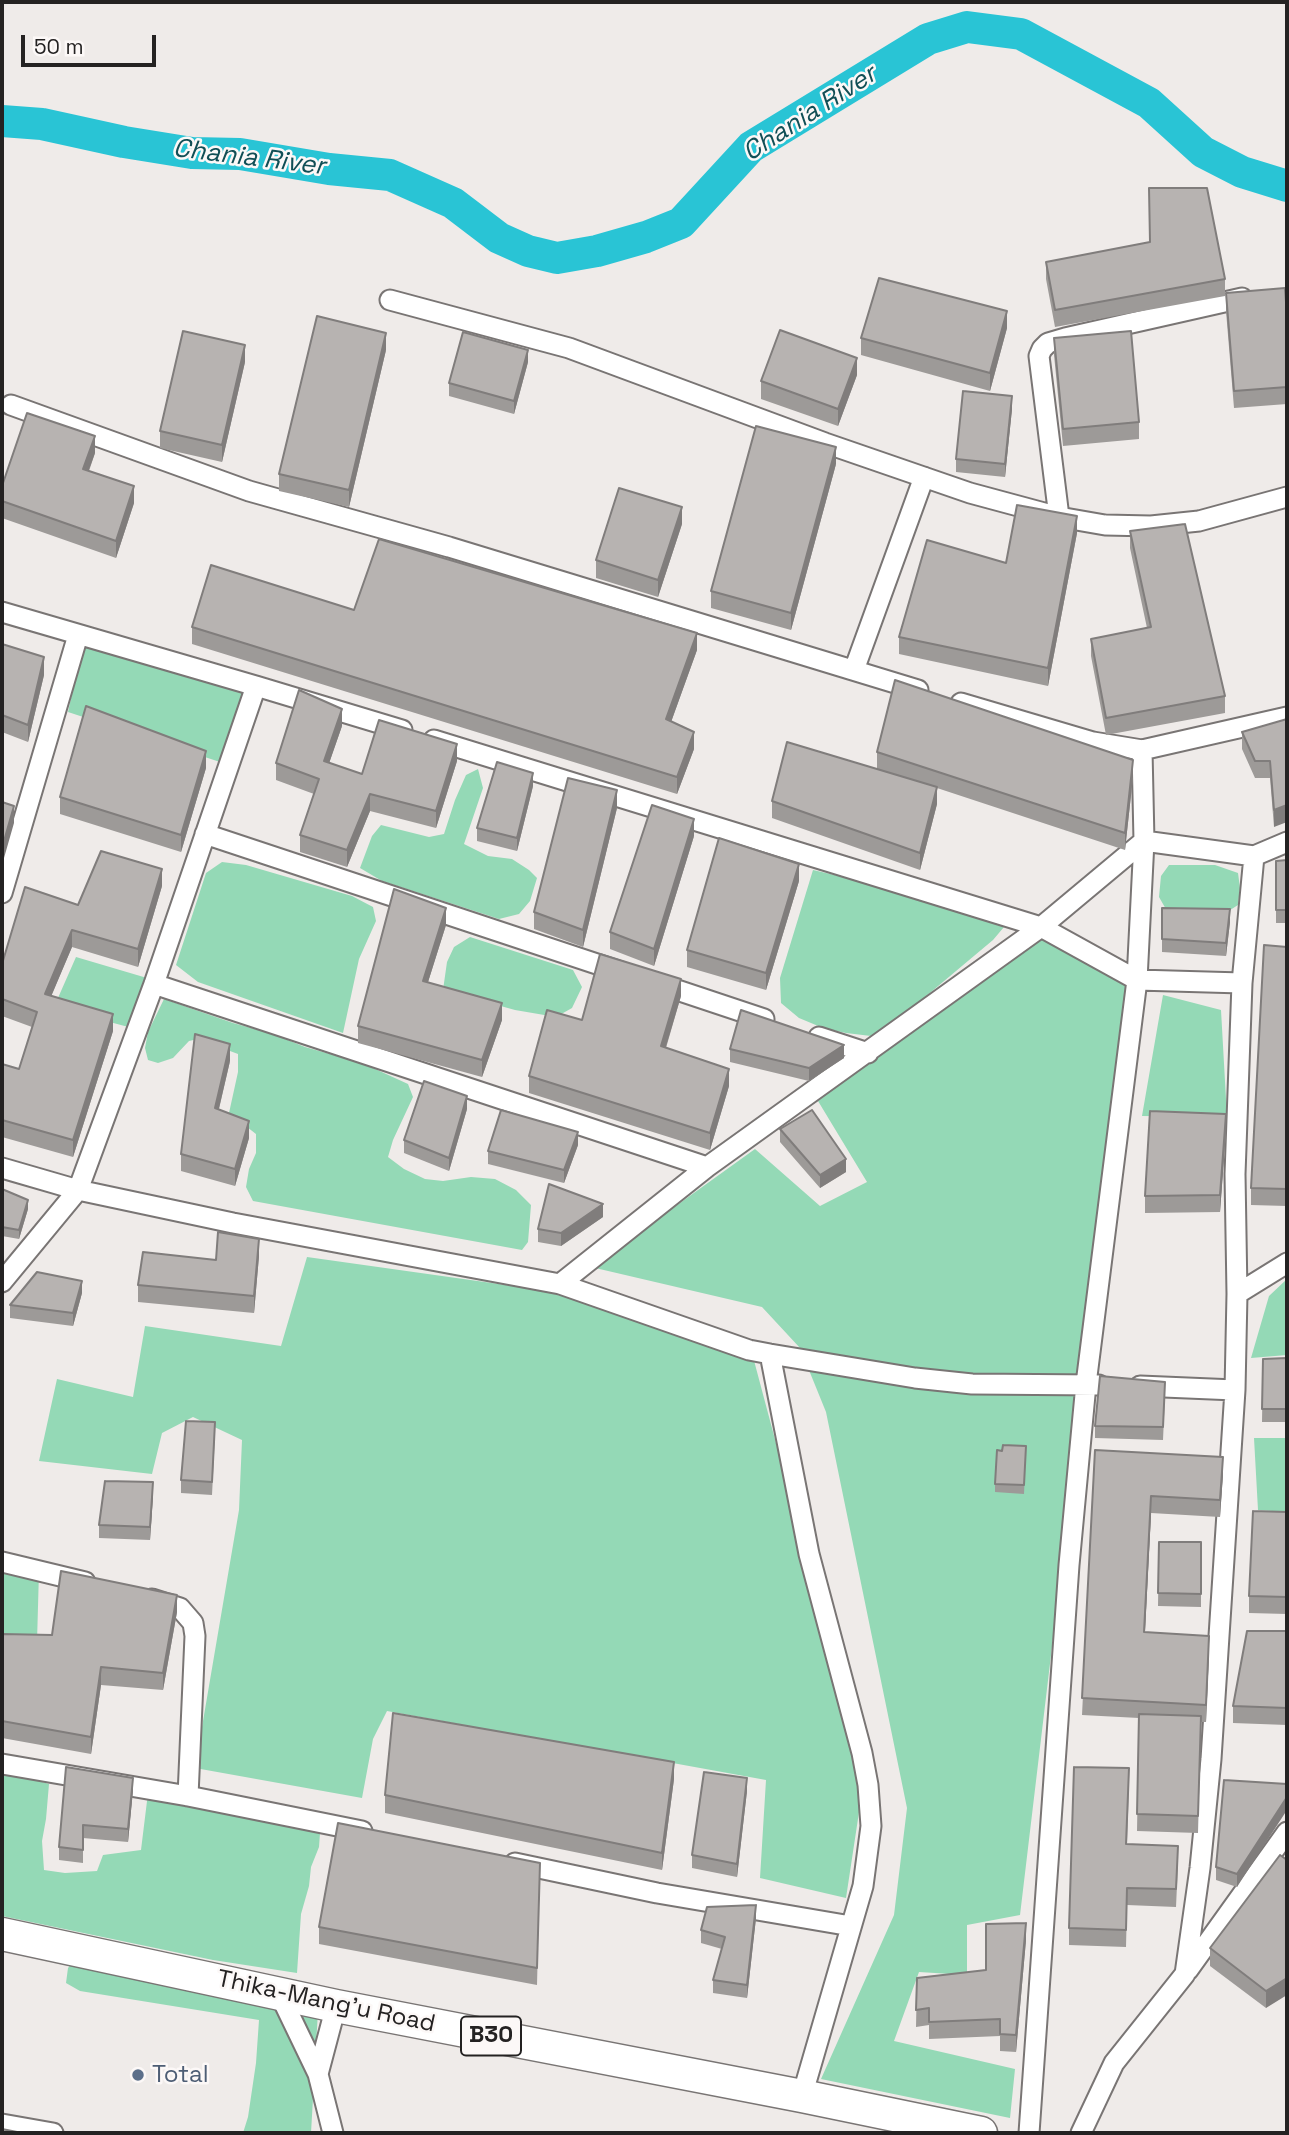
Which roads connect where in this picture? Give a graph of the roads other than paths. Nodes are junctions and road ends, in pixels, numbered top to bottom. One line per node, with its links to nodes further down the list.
1 (1242, 298): 6 (street)
2 (390, 300): 4 (street)
3 (11, 405): 9 (street)
4 (925, 477): 6 (street); 9 (street)
5 (1287, 497): 6 (street)
6 (1059, 517)
7 (2, 612): 8 (street)
8 (78, 635): 10 (street); 17 (street)
9 (854, 670): 12 (street)
10 (256, 685): 13 (street); 18 (street)
11 (1287, 717): 12 (street)
12 (1142, 750): 14 (street)
13 (205, 834): 21 (street); 22 (street)
14 (1144, 841): 16 (street); 18 (street); 19 (street)
15 (1287, 842): 16 (street)
16 (1254, 856): 20 (street)
17 (2, 893)
18 (1041, 927): 19 (street); 22 (street)
19 (1137, 980): 20 (street); 31 (street)
20 (1242, 983): 29 (street)
21 (154, 984): 23 (street); 25 (street)
22 (868, 1053): 23 (street)
23 (707, 1167): 28 (street)
24 (2, 1168): 25 (street)
25 (78, 1190): 27 (street); 28 (street)
26 (1287, 1263): 29 (street)
27 (2, 1282)
28 (560, 1284): 30 (street)
29 (1237, 1294): 32 (street)
30 (769, 1354): 31 (street); 41 (street)
31 (1086, 1384): 32 (street); 53 (street)
32 (1235, 1390): 43 (street)
33 (2, 1562): 34 (street)
34 (106, 1588)
35 (131, 1594): 37 (street)
36 (2, 1764): 37 (street)
37 (188, 1796): 39 (street)
38 (1287, 1832): 43 (street)
39 (376, 1834)
40 (496, 1859): 41 (street)
41 (851, 1926): 47 (street)
42 (2, 1934): 44 (highway, Thika-Mang'u Road / B30)
43 (1185, 1974): 54 (street)
44 (279, 1993): 45 (highway, Thika-Mang'u Road / B30); 46 (street)
45 (336, 2006): 46 (street); 47 (highway, Thika-Mang'u Road / B30)
46 (318, 2074): 51 (street)
47 (802, 2096): 49 (highway, Thika-Mang'u Road / B30)
48 (2, 2124): 50 (street)
49 (942, 2130): 52 (highway, Thika-Mang'u Road / B30)
50 (53, 2133)
51 (333, 2133)
52 (981, 2133)
53 (1029, 2133)
54 (1082, 2133)

